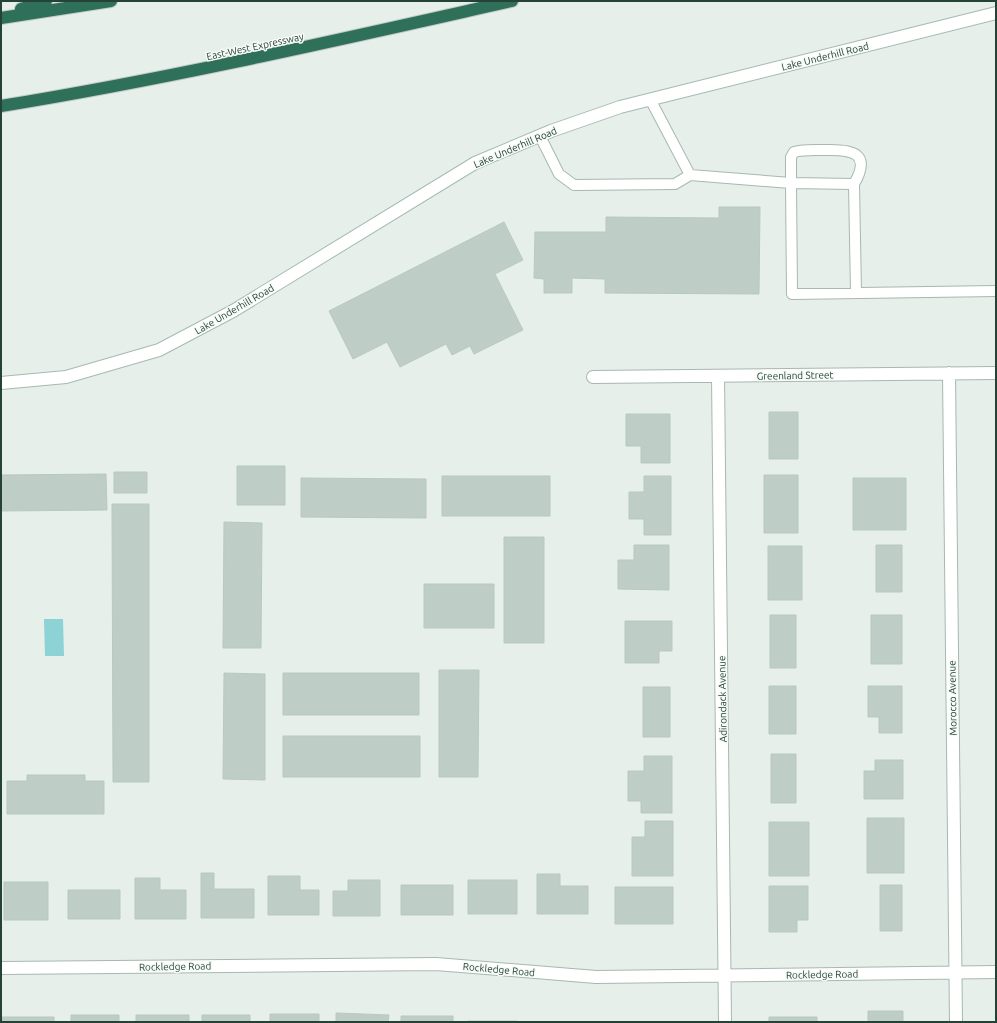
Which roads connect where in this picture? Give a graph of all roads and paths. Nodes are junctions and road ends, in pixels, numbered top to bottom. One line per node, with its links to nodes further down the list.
1 (46, 1): 5 (highway)
2 (110, 1): 6 (highway)
3 (512, 1): 8 (highway, East-West Expressway)
4 (996, 13): 7 (street, Lake Underhill Road)
5 (1, 14)
6 (1, 18)
7 (650, 99): 9 (street, Lake Underhill Road); 10 (lane)
8 (1, 106)
9 (540, 136): 10 (lane); 19 (street, Lake Underhill Road)
10 (690, 175): 11 (lane)
11 (791, 183): 12 (lane); 12 (lane); 14 (lane)
12 (854, 184): 14 (lane)
13 (996, 291): 14 (lane)
14 (856, 294)
15 (949, 373): 16 (street, Greenland Street); 17 (street, Greenland Street); 22 (street, Morocco Avenue)
16 (996, 373)
17 (718, 376): 18 (street, Greenland Street); 23 (street, Adirondack Avenue)
18 (593, 377)
19 (1, 383)
20 (1, 968): 23 (street, Rockledge Road)
21 (996, 972): 22 (street, Rockledge Road)
22 (955, 973): 23 (street, Rockledge Road); 25 (street, Morocco Avenue)
23 (725, 975): 24 (street, Adirondack Avenue)
24 (725, 1022)
25 (956, 1022)

